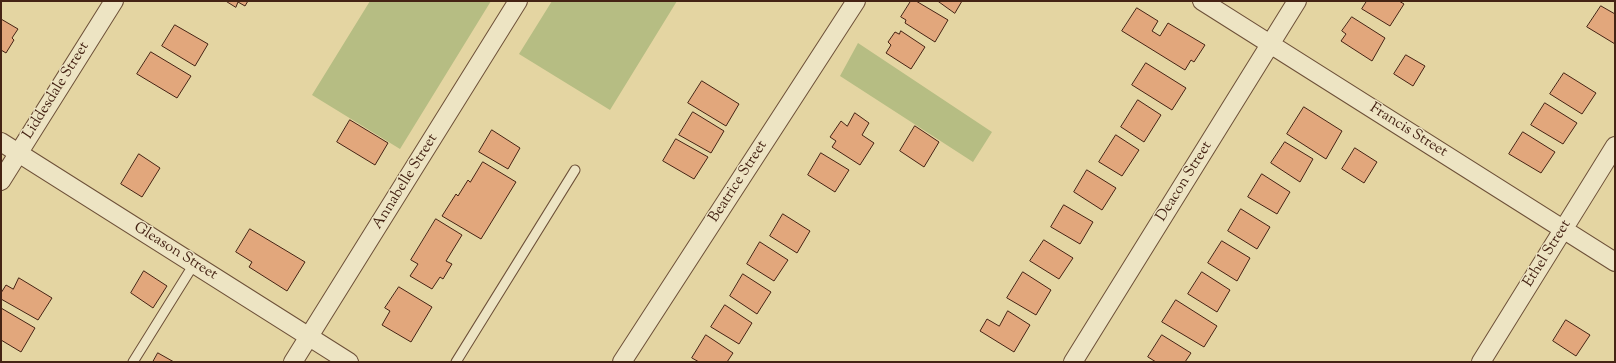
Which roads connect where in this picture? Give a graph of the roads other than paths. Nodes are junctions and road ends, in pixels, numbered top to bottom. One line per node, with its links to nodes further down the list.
1 (114, 1): 9 (street, Liddesdale Street)
2 (518, 1): 15 (street, Annabelle Street)
3 (856, 1): 20 (street, Beatrice Street)
4 (1202, 1): 6 (street, Francis Street)
5 (1297, 1): 6 (street, Deacon Street)
6 (1270, 44): 12 (street, Francis Street); 21 (street, Deacon Street)
7 (1, 142): 9 (street, Gleason Street)
8 (1615, 146): 12 (street, Ethel Street)
9 (18, 153): 11 (street, Liddesdale Street); 14 (street, Gleason Street)
10 (575, 170): 19 (lane)
11 (1, 181)
12 (1564, 230): 13 (street, Francis Street); 22 (street, Ethel Street)
13 (1615, 262)
14 (194, 264): 15 (street, Gleason Street); 16 (lane)
15 (309, 337): 17 (street, Annabelle Street); 18 (street, Gleason Street)
16 (133, 362)
17 (293, 362)
18 (349, 362)
19 (456, 362)
20 (622, 362)
21 (1073, 362)
22 (1481, 362)

